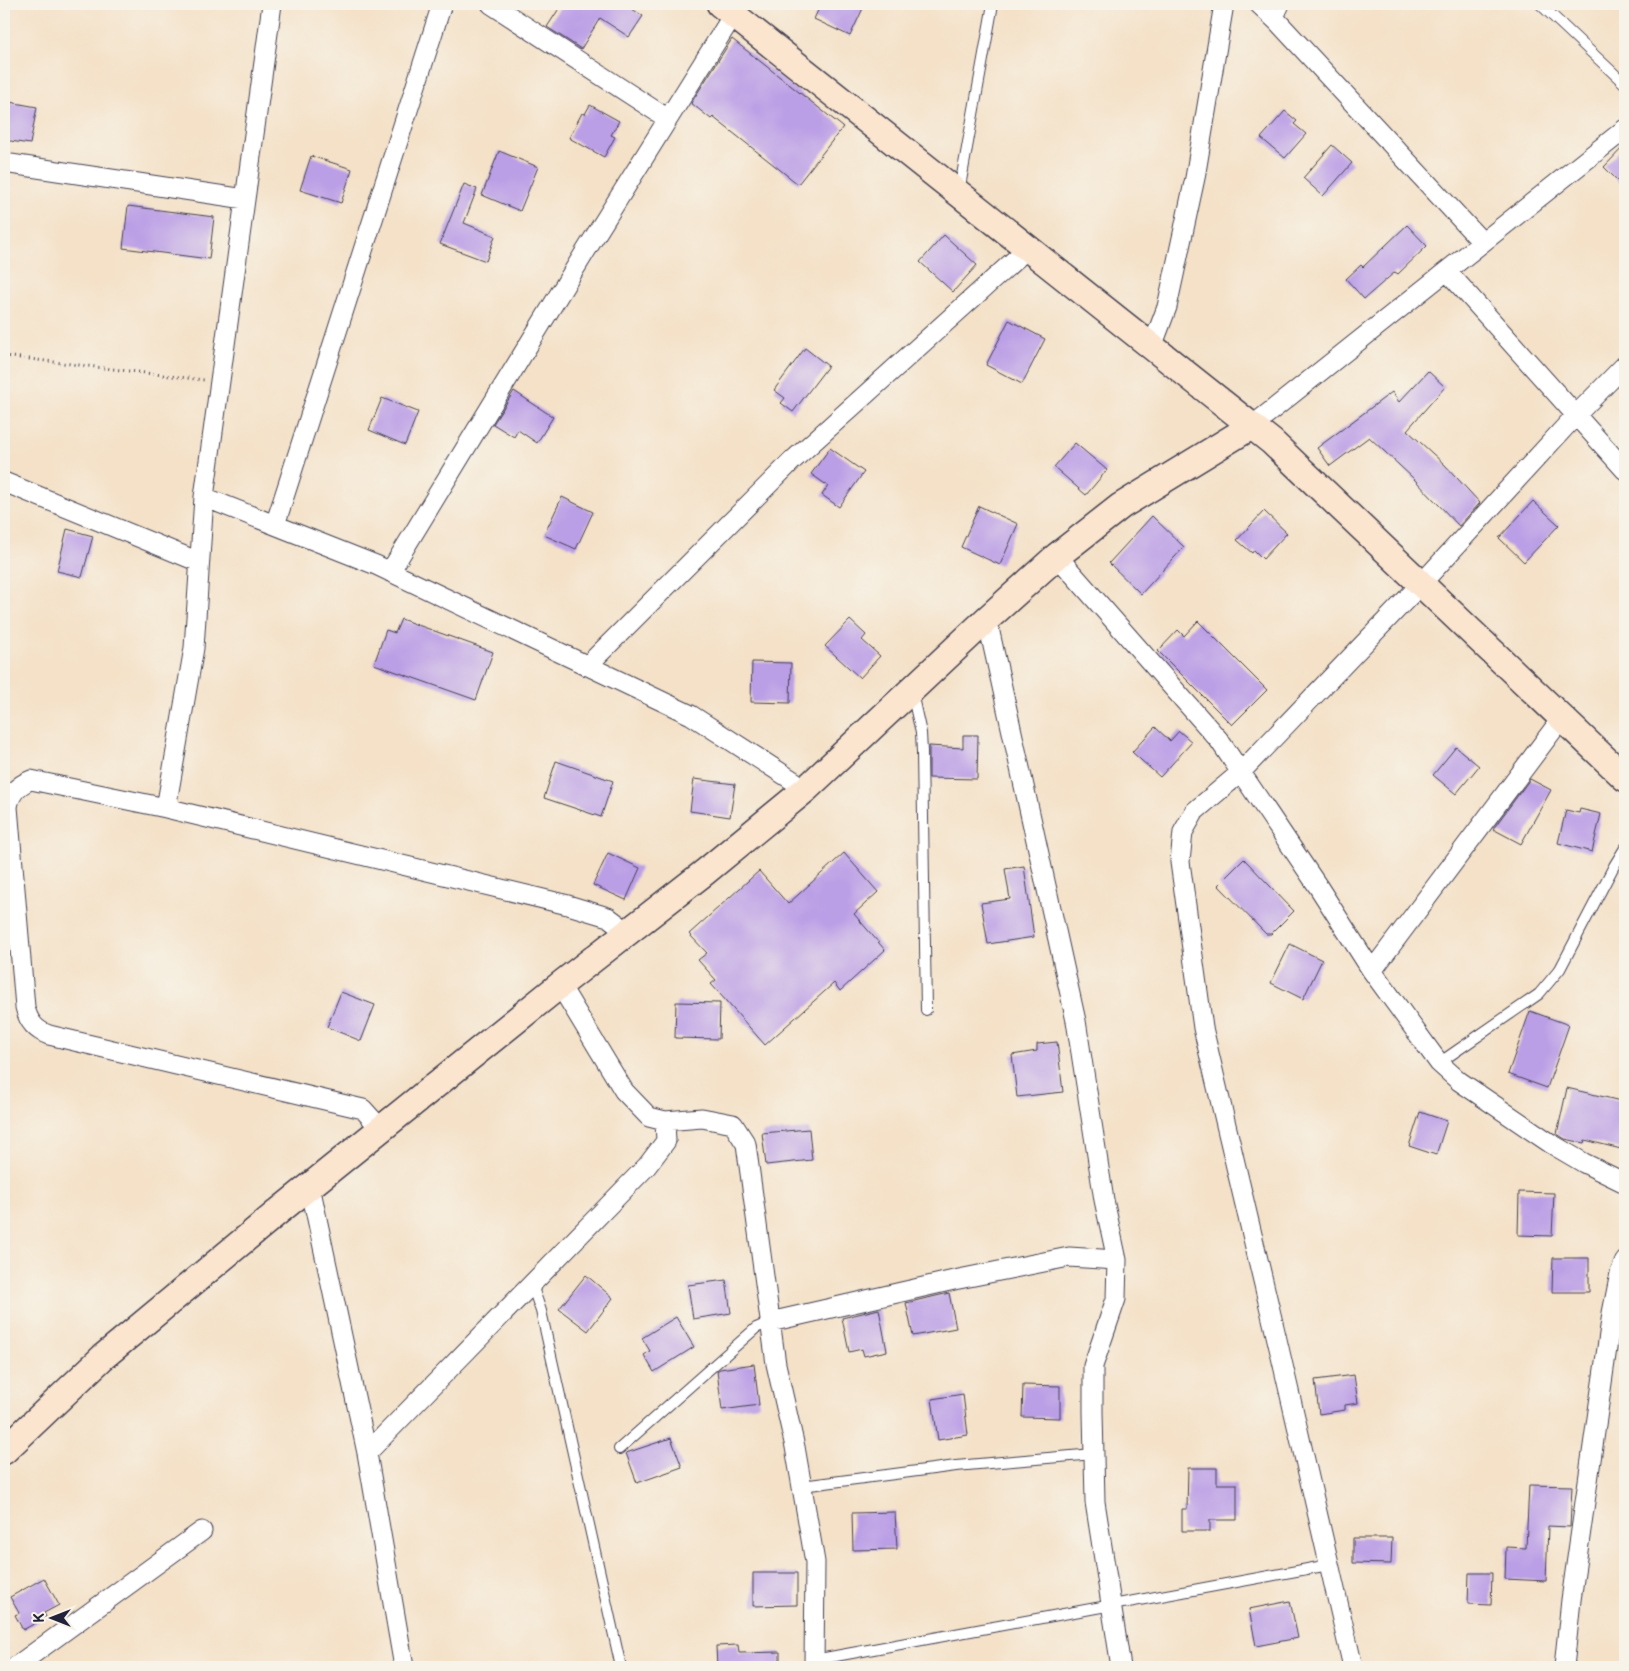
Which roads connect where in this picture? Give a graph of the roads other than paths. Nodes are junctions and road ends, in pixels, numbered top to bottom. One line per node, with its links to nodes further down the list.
1 (272, 4): 16 (street)
2 (442, 4): 27 (street)
3 (491, 4): 12 (street)
4 (993, 4): 15 (lane)
5 (1224, 4): 20 (street)
6 (1259, 4): 10 (street)
7 (1285, 4): 10 (lane)
8 (1540, 4): 11 (lane)
9 (730, 7): 12 (street); 15 (street)
10 (1277, 21): 17 (street)
11 (1625, 84)
12 (668, 119): 30 (street)
13 (1625, 129): 17 (street)
14 (4, 163): 16 (street)
15 (959, 193): 18 (street)
16 (245, 199): 26 (street)
17 (1482, 242): 19 (street)
18 (1028, 248): 20 (street); 33 (street)
19 (1447, 270): 22 (street); 23 (street)
20 (1152, 346): 23 (street)
21 (1625, 365): 22 (street)
22 (1576, 415): 24 (street); 31 (street)
23 (1252, 426): 28 (street); 31 (street)
24 (1625, 470)
25 (4, 482): 29 (street)
26 (204, 496): 27 (street); 29 (street)
27 (275, 525): 30 (street)
28 (1057, 556): 32 (street); 36 (street)
29 (199, 562): 39 (street)
30 (390, 572): 33 (street)
31 (1421, 584): 35 (street); 36 (street)
32 (987, 619): 34 (street); 50 (street)
33 (586, 666): 38 (street)
34 (912, 690): 38 (street); 44 (lane)
35 (1562, 718): 37 (street); 42 (street)
36 (1240, 773): 42 (street); 60 (street)
37 (1625, 778)
38 (806, 789): 41 (street)
39 (166, 808): 41 (street); 47 (street)
40 (1625, 848): 45 (lane)
41 (628, 932): 43 (street)
42 (1372, 971): 45 (street)
43 (560, 985): 46 (street); 47 (street)
44 (926, 1010)
45 (1439, 1063): 48 (street)
46 (665, 1121): 52 (street); 53 (street)
47 (381, 1128): 49 (street)
48 (1625, 1183)
49 (310, 1186): 54 (street); 56 (street)
50 (1118, 1260): 53 (street); 57 (street)
51 (1625, 1261): 68 (street)
52 (532, 1285): 56 (street); 65 (lane)
53 (770, 1322): 55 (lane); 58 (street)
54 (4, 1450)
55 (619, 1450)
56 (367, 1452): 64 (street)
57 (1094, 1454): 58 (lane); 61 (street)
58 (802, 1486): 62 (street)
59 (202, 1531): 63 (street)
60 (1329, 1565): 61 (lane); 67 (street)
61 (1111, 1604): 62 (lane); 66 (street)
62 (814, 1664)
63 (15, 1667)
64 (404, 1667)
65 (621, 1667)
66 (1121, 1667)
67 (1353, 1667)
68 (1564, 1667)

